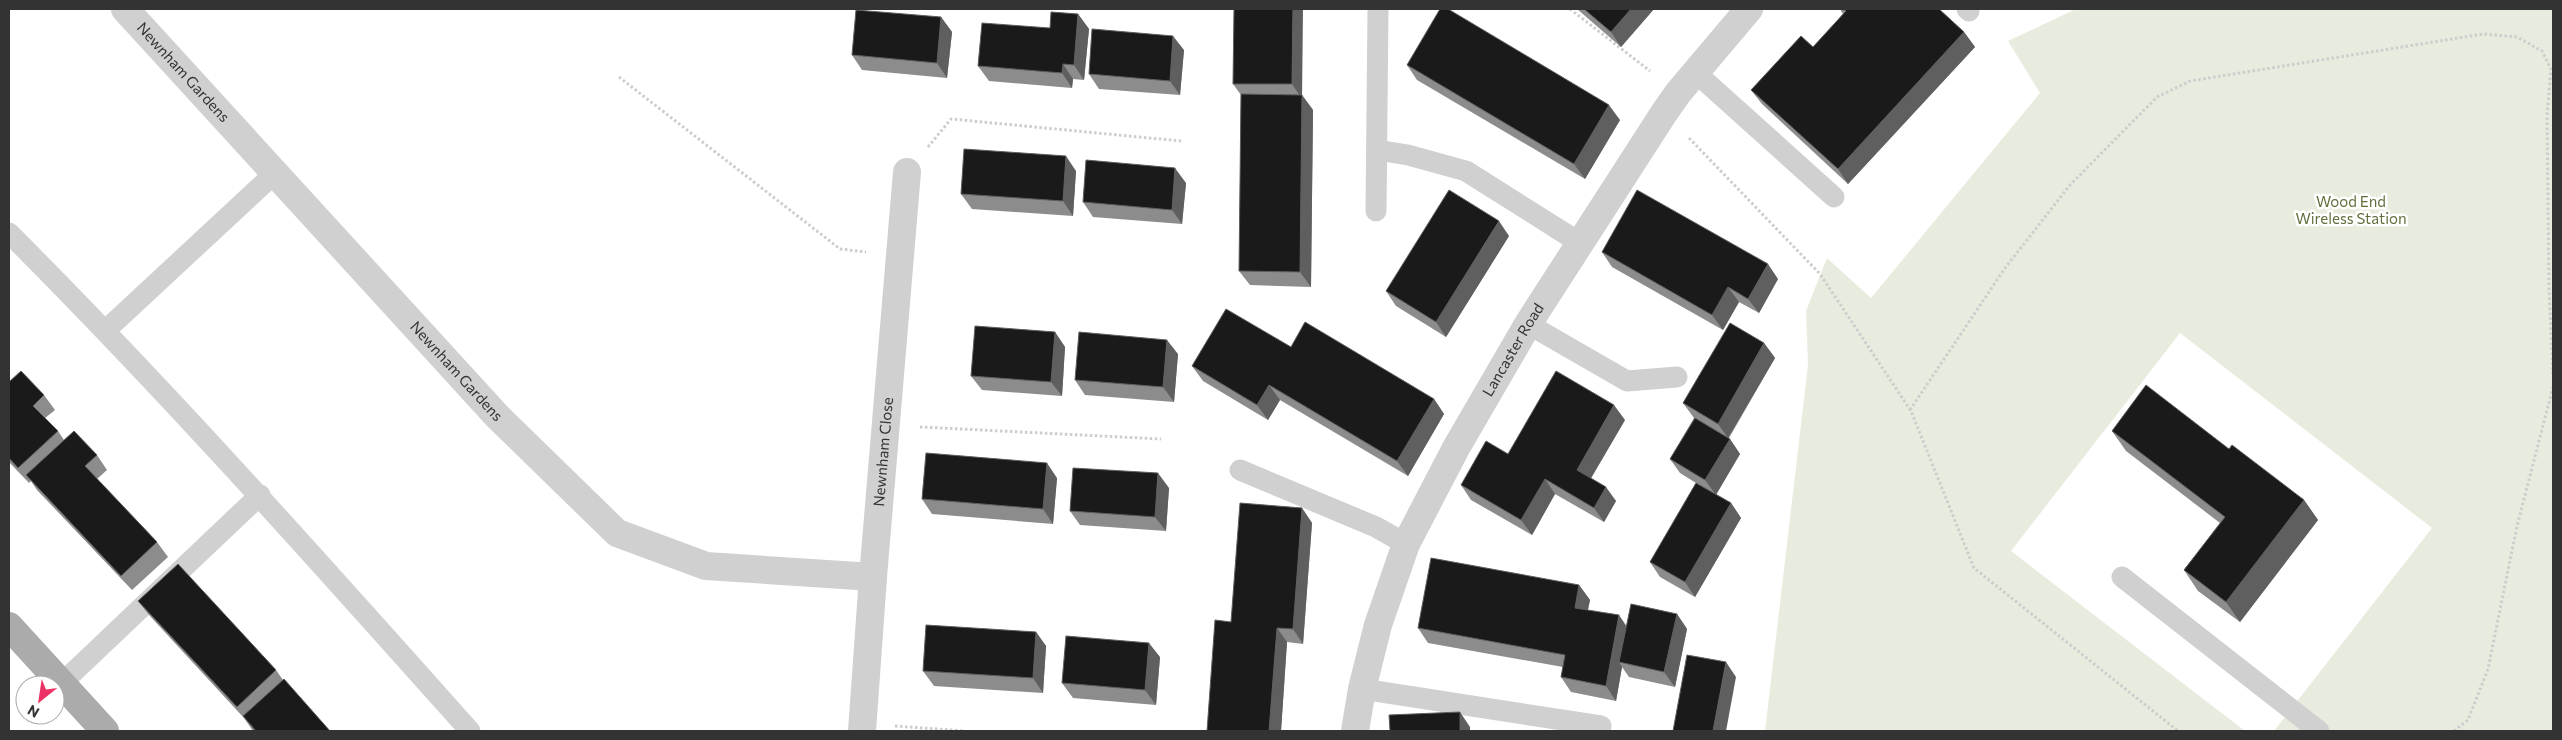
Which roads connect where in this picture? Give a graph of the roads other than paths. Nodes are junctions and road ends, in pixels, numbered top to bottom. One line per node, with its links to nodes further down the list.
1 (126, 9): 7 (street, Newnham Gardens)
2 (1378, 9): 5 (lane)
3 (1750, 9): 4 (street, Lancaster Road)
4 (1695, 72): 8 (lane); 11 (street, Lancaster Road)
5 (1377, 150): 9 (lane); 11 (lane)
6 (907, 172): 19 (street, Newnham Close)
7 (275, 173): 13 (lane); 19 (street, Newnham Gardens)
8 (1834, 198)
9 (1376, 211)
10 (9, 233): 13 (lane)
11 (1580, 243): 12 (street, Lancaster Road)
12 (1528, 324): 14 (lane); 17 (street, Lancaster Road)
13 (106, 330): 16 (lane)
14 (1677, 377)
15 (1240, 470): 17 (lane)
16 (260, 495): 22 (lane); 27 (lane)
17 (1406, 544): 24 (street, Lancaster Road)
18 (2122, 577): 30 (lane)
19 (873, 578): 25 (street, Newnham Close)
20 (9, 626): 21 (main road)
21 (55, 675)
22 (65, 680)
23 (65, 686): 26 (main road)
24 (1362, 689): 28 (street, Lancaster Road); 29 (lane)
25 (862, 728)
26 (105, 731)
27 (470, 731)
28 (1355, 731)
29 (1600, 731)
30 (2319, 731)

